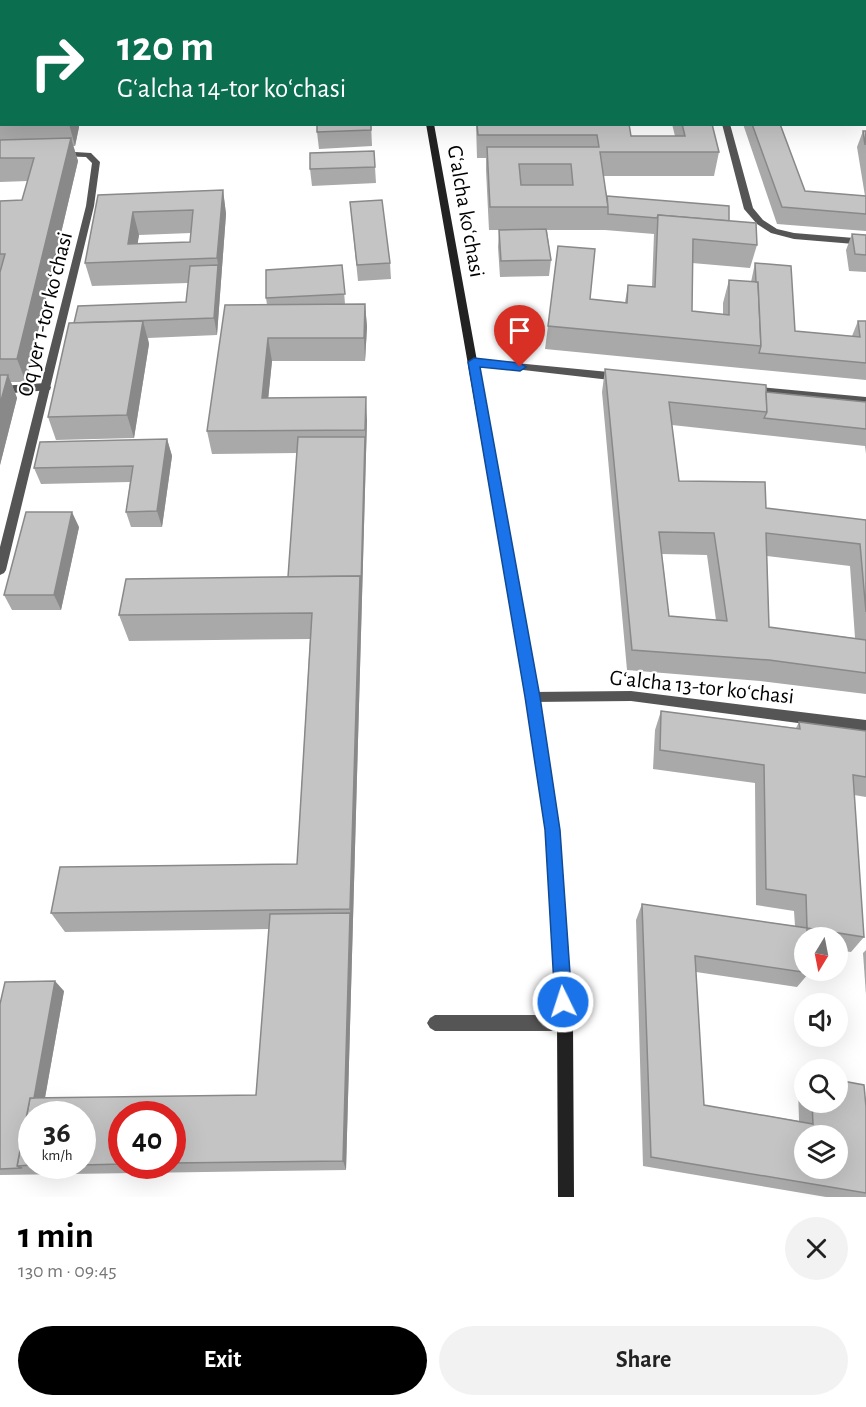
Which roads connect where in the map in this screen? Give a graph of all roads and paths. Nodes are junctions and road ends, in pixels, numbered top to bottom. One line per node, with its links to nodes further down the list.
1 (430, 126): 5 (street, Gʻalcha koʻchasi)
2 (727, 126): 4 (street)
3 (45, 154): 7 (street, Oq yer 1-tor koʻchasi)
4 (866, 242)
5 (474, 362): 6 (street); 12 (street, Gʻalcha koʻchasi)
6 (628, 378)
7 (46, 387): 9 (street); 11 (street, Oq yer 1-tor koʻchasi)
8 (735, 388): 10 (street)
9 (0, 390)
10 (866, 401)
11 (0, 570)
12 (532, 697): 13 (street, Gʻalcha 13-tor koʻchasi); 15 (street, Gʻalcha koʻchasi)
13 (866, 726)
14 (435, 1023): 15 (street)
15 (565, 1023): 16 (street, Gʻalcha koʻchasi)
16 (566, 1197)

